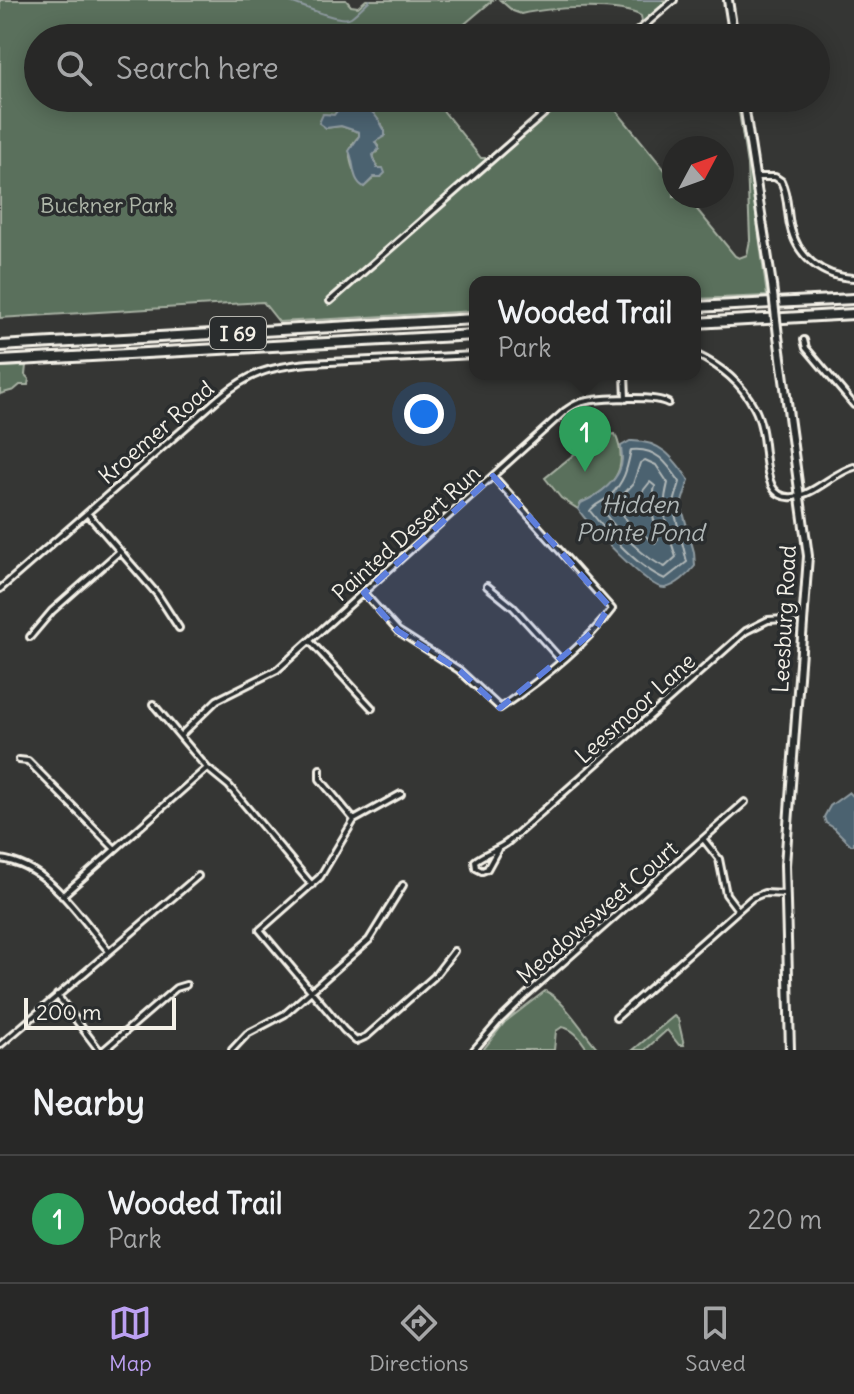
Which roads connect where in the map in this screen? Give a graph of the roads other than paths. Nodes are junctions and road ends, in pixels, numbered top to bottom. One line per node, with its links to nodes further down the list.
1 (674, 0): 3 (street)
2 (728, 0): 4 (main road)
3 (646, 24)
4 (732, 24)
5 (546, 112): 10 (street)
6 (745, 112): 7 (main road, Leesburg Road)
7 (755, 177): 8 (street); 27 (main road, Leesburg Road, bridge)
8 (854, 278)
9 (854, 299): 11 (highway)
10 (330, 301)
11 (701, 307)
12 (854, 314): 14 (highway)
13 (469, 319): 17 (highway, I 69)
14 (701, 323)
15 (469, 335): 20 (highway, I 69)
16 (804, 340): 24 (street)
17 (0, 346)
18 (469, 355): 28 (street, Kroemer Road)
19 (701, 357): 27 (street)
20 (0, 361)
21 (625, 380): 22 (street)
22 (626, 399): 23 (street, Painted Desert Run); 26 (street, Painted Desert Run)
23 (668, 403)
24 (854, 405)
25 (854, 467): 27 (street)
26 (493, 476): 32 (street, Painted Desert Run); 37 (street)
27 (802, 495): 33 (main road, Leesburg Road)
28 (87, 513): 29 (street); 31 (street, Kroemer Road)
29 (120, 551): 34 (street); 35 (street)
30 (487, 586): 37 (street)
31 (0, 589)
32 (364, 593): 36 (street, Painted Desert Run); 37 (street)
33 (805, 618): 49 (street, Leesmoor Lane); 54 (main road, Leesburg Road)
34 (179, 628)
35 (30, 637)
36 (310, 641): 39 (street); 40 (street, Painted Desert Run)
37 (561, 660)
38 (153, 704): 40 (street)
39 (372, 708)
40 (180, 736): 42 (street)
41 (19, 760): 48 (street)
42 (207, 768): 48 (street); 52 (street)
43 (320, 769): 46 (street)
44 (401, 794): 46 (street)
45 (745, 802): 47 (street, Meadowsweet Court)
46 (354, 820): 52 (street)
47 (704, 840): 56 (street); 66 (street, Meadowsweet Court)
48 (115, 849): 55 (street)
49 (498, 849): 49 (street, Leesmoor Lane)
50 (0, 859): 55 (street)
51 (198, 876): 57 (street)
52 (312, 885): 60 (street)
53 (403, 885): 60 (street)
54 (785, 894): 56 (street); 67 (main road, Leesburg Road)
55 (62, 896): 57 (street)
56 (738, 910): 62 (street)
57 (108, 951): 61 (street)
58 (454, 951): 60 (street)
59 (186, 985): 64 (street)
60 (311, 992): 65 (street)
61 (57, 995): 63 (street); 64 (street)
62 (616, 1018)
63 (0, 1045)
64 (101, 1050)
65 (232, 1050)
66 (474, 1050)
67 (790, 1050)

